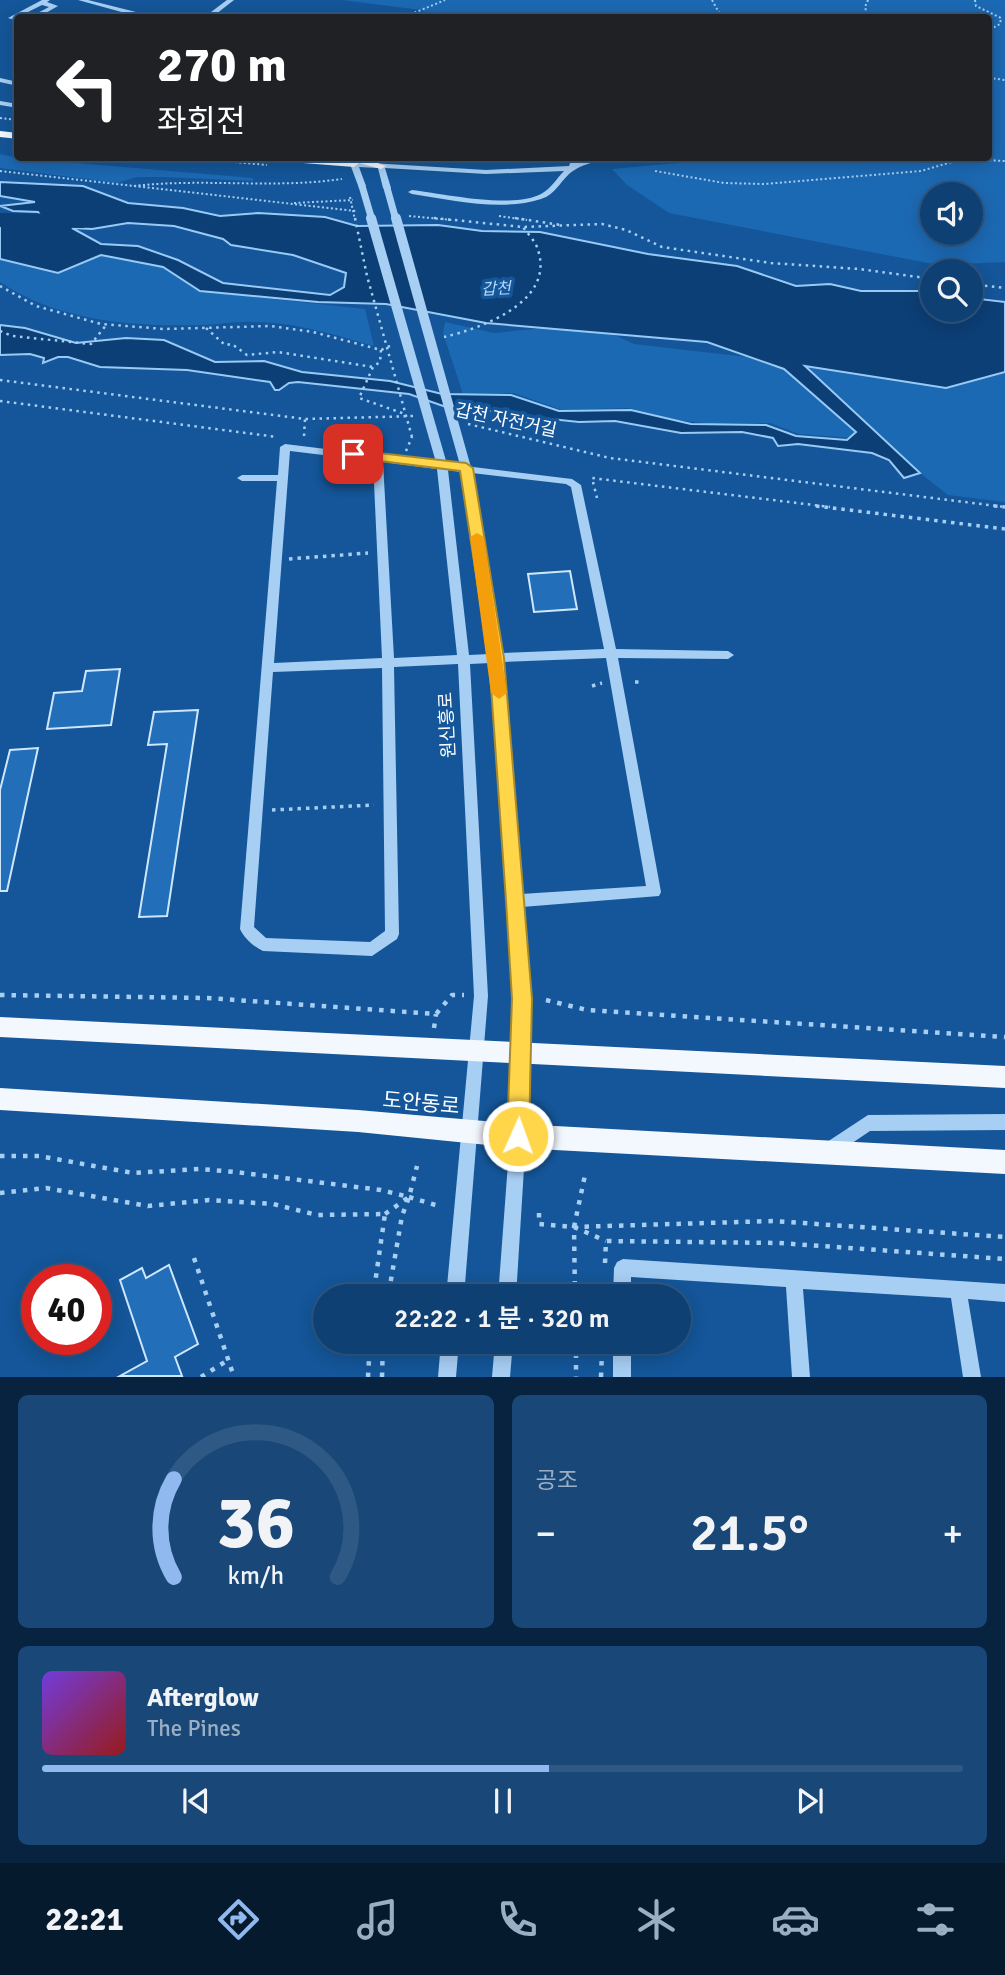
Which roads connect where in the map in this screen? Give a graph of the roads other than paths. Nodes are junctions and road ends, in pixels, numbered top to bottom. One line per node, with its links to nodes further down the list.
1 (81, 0): 6 (street)
2 (231, 0): 7 (street)
3 (44, 1): 4 (street); 5 (street)
4 (18, 14)
5 (39, 14)
6 (136, 14)
7 (212, 14)
8 (354, 161): 11 (main road); 15 (street, 원신흥로, bridge)
9 (574, 161): 12 (street)
10 (598, 161): 12 (street)
11 (381, 166): 12 (street); 16 (street, bridge)
12 (572, 168): 13 (street)
13 (412, 192)
14 (378, 457): 15 (street); 18 (street); 23 (street)
15 (442, 465): 16 (street); 22 (street, 원신흥로)
16 (466, 468): 19 (street); 21 (street)
17 (243, 478): 18 (street)
18 (282, 478): 24 (street)
19 (611, 653): 20 (street); 21 (street); 25 (street)
20 (728, 655)
21 (496, 658): 22 (street); 25 (street)
22 (464, 660): 23 (street); 27 (street, 원신흥로)
23 (388, 663): 24 (street); 24 (street)
24 (267, 668)
25 (515, 901): 28 (street)
26 (0, 1027): 27 (main road)
27 (479, 1052): 28 (main road); 32 (street, 원신흥로)
28 (522, 1054): 29 (main road); 33 (street)
29 (1005, 1077)
30 (0, 1099): 32 (main road, 도안동로)
31 (1005, 1122): 34 (street)
32 (471, 1132): 33 (main road, 도안동로); 38 (street, 원신흥로)
33 (518, 1136): 34 (main road, 도안동로); 39 (street)
34 (824, 1154): 35 (main road, 도안동로)
35 (1005, 1162)
36 (622, 1268): 37 (street); 40 (street)
37 (794, 1279): 41 (street); 49 (street)
38 (456, 1284)
39 (508, 1284)
40 (622, 1284)
41 (958, 1289): 42 (street); 50 (street)
42 (1005, 1293)
43 (449, 1354): 46 (street)
44 (503, 1354): 47 (street)
45 (622, 1354): 48 (street)
46 (447, 1377)
47 (501, 1377)
48 (622, 1377)
49 (802, 1377)
50 (972, 1377)

